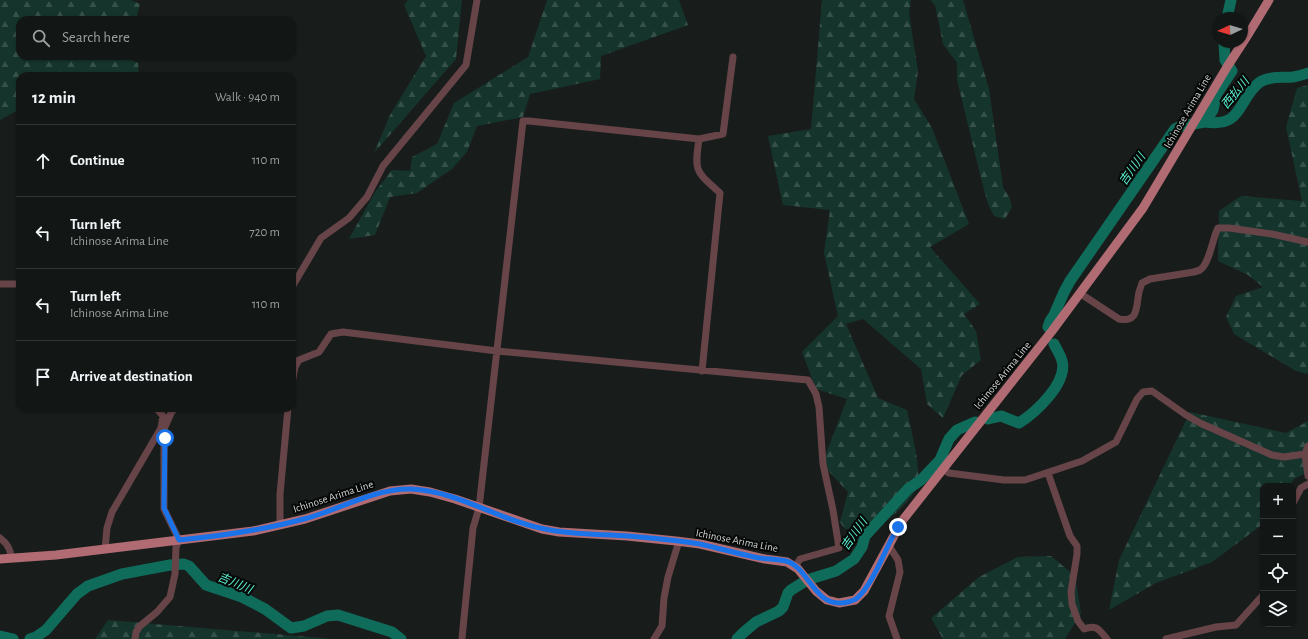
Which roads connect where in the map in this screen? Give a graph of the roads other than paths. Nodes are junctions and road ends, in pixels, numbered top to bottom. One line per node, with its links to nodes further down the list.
1 (477, 0): 6 (street)
2 (1269, 0): 9 (main road, Ichinose Arima Line)
3 (733, 57): 4 (street)
4 (699, 139): 10 (street); 12 (street)
5 (1308, 242): 9 (street)
6 (296, 280)
7 (0, 284): 8 (street)
8 (16, 284)
9 (1081, 294): 19 (main road, Ichinose Arima Line)
10 (497, 351): 11 (street); 12 (street); 24 (street)
11 (296, 367)
12 (702, 370): 33 (street)
13 (160, 412): 16 (street)
14 (172, 412): 16 (street)
15 (288, 412): 25 (street)
16 (163, 429): 28 (street); 30 (street)
17 (1308, 446): 18 (street)
18 (1307, 453): 20 (street); 21 (street)
19 (943, 469): 20 (street); 29 (main road, Ichinose Arima Line)
20 (1048, 474): 39 (street)
21 (1308, 476)
22 (1308, 484): 23 (street)
23 (1296, 497)
24 (479, 508): 25 (main road, Ichinose Arima Line); 27 (main road, Ichinose Arima Line); 35 (street)
25 (280, 525): 28 (main road, Ichinose Arima Line)
26 (0, 538): 31 (street)
27 (679, 541): 33 (main road, Ichinose Arima Line); 37 (street)
28 (177, 544): 30 (main road, Ichinose Arima Line); 36 (street)
29 (888, 546): 33 (main road, Ichinose Arima Line); 38 (street)
30 (105, 549): 31 (main road, Ichinose Arima Line)
31 (10, 558): 32 (main road, Ichinose Arima Line)
32 (0, 559)
33 (796, 568)
34 (1260, 598): 40 (street)
35 (462, 638)
36 (135, 639)
37 (654, 639)
38 (897, 639)
39 (1107, 639)
40 (1166, 639)

